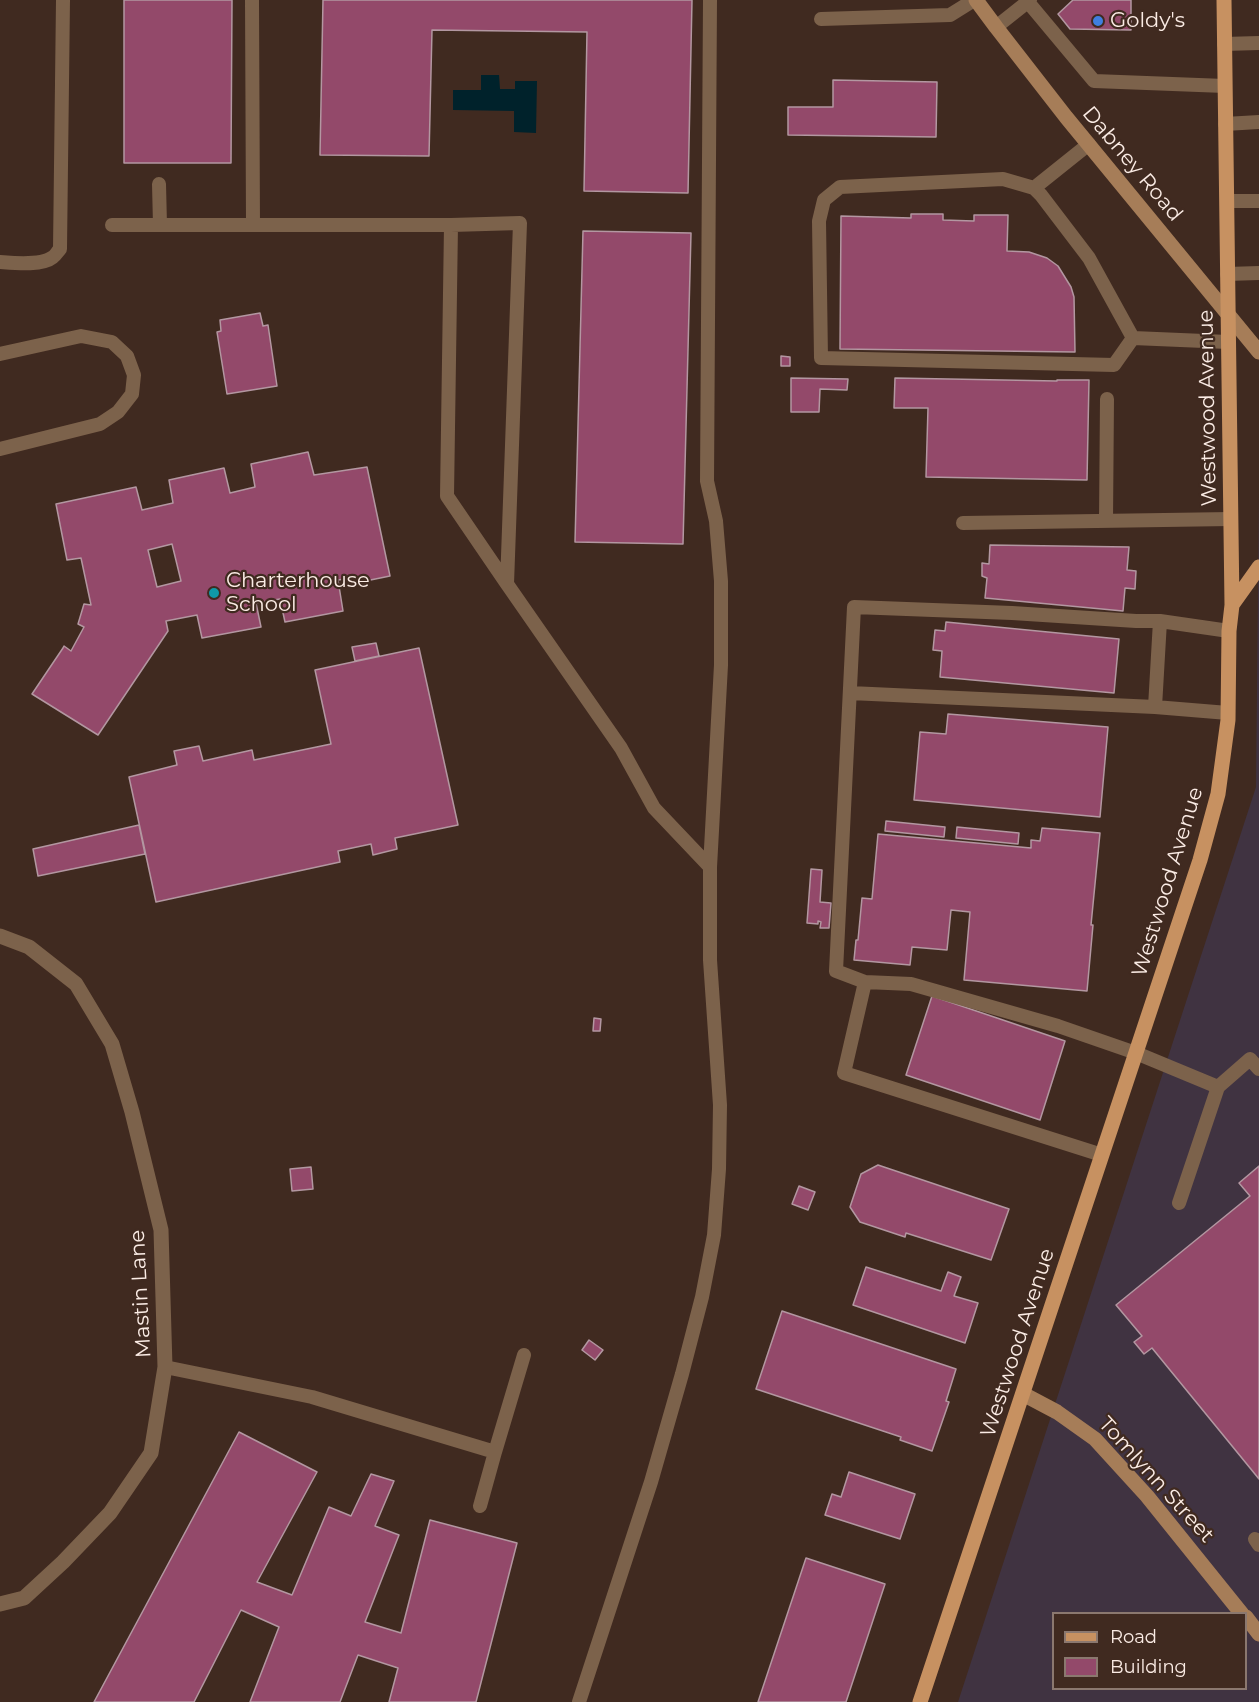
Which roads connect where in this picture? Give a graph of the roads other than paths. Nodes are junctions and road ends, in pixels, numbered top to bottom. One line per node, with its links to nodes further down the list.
1 (63, 0): 23 (lane)
2 (252, 0): 19 (lane)
3 (710, 0): 44 (lane)
4 (975, 0): 7 (lane); 8 (street, Dabney Road)
5 (1224, 0): 10 (main road, Westwood Avenue)
6 (1029, 1): 8 (lane); 11 (lane)
7 (821, 19)
8 (996, 27): 14 (street, Dabney Road)
9 (1259, 43): 10 (lane)
10 (1224, 44): 11 (main road, Westwood Avenue)
11 (1225, 86): 13 (main road, Westwood Avenue)
12 (1259, 122): 13 (lane)
13 (1225, 124): 17 (main road, Westwood Avenue)
14 (1089, 144): 16 (lane); 26 (street, Dabney Road)
15 (159, 183): 21 (lane)
16 (1034, 188): 27 (lane); 27 (lane)
17 (1227, 201): 18 (lane); 25 (main road, Westwood Avenue)
18 (1259, 201)
19 (253, 224): 21 (lane); 22 (lane)
20 (112, 225): 21 (lane)
21 (160, 225)
22 (451, 225): 37 (lane); 37 (lane)
23 (0, 262)
24 (1259, 273): 25 (lane)
25 (1227, 274): 26 (main road, Westwood Avenue)
26 (1228, 313): 28 (main road, Westwood Avenue); 29 (street, Dabney Road)
27 (1133, 338): 28 (lane)
28 (1228, 342): 33 (main road, Westwood Avenue)
29 (1259, 352)
30 (0, 354): 32 (lane)
31 (1107, 399): 34 (lane)
32 (0, 449)
33 (1231, 519): 34 (lane); 38 (main road, Westwood Avenue)
34 (1106, 521): 35 (lane)
35 (963, 523)
36 (1259, 567): 38 (main road)
37 (507, 584): 44 (lane)
38 (1232, 605): 40 (main road, Westwood Avenue)
39 (1160, 621): 40 (lane); 41 (lane); 42 (lane)
40 (1229, 631): 43 (main road, Westwood Avenue)
41 (850, 693): 42 (lane); 46 (lane)
42 (1155, 707): 43 (lane)
43 (1228, 713): 47 (main road, Westwood Avenue)
44 (710, 867): 61 (lane)
45 (0, 936): 53 (street, Mastin Lane)
46 (865, 982): 47 (lane); 50 (lane)
47 (1136, 1053): 49 (lane); 50 (main road, Westwood Avenue)
48 (1259, 1069): 49 (lane)
49 (1218, 1087): 51 (lane)
50 (1102, 1155): 54 (main road, Westwood Avenue)
51 (1179, 1203)
52 (524, 1355): 55 (lane)
53 (165, 1367): 55 (lane); 57 (street, Mastin Lane)
54 (1023, 1394): 58 (street, Tomlynn Street); 62 (main road, Westwood Avenue)
55 (495, 1452): 56 (lane)
56 (480, 1506)
57 (0, 1604)
58 (1240, 1612)
59 (1247, 1619): 60 (street)
60 (1259, 1634)
61 (579, 1702)
62 (920, 1702)

